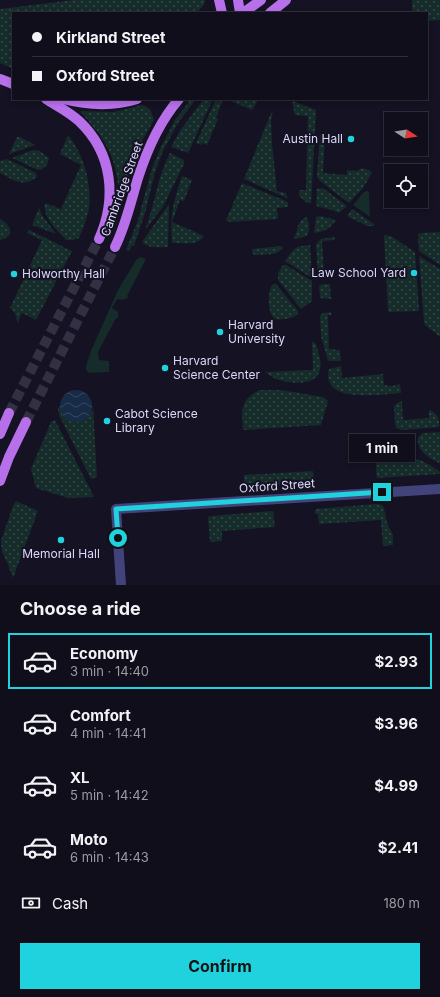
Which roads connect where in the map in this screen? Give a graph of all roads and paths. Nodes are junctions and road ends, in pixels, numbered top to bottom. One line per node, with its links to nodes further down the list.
1 (219, 0): 5 (main road)
2 (238, 0): 6 (main road)
3 (261, 0): 7 (main road)
4 (286, 0): 8 (main road)
5 (222, 12)
6 (242, 12)
7 (243, 12)
8 (271, 12)
9 (0, 79): 10 (main road)
10 (12, 84)
11 (48, 100): 15 (main road, Cambridge Street)
12 (68, 100): 13 (main road)
13 (133, 100)
14 (177, 100): 16 (main road, Cambridge Street)
15 (99, 239)
16 (114, 247)
17 (26, 422): 20 (main road)
18 (0, 430): 19 (main road)
19 (0, 434)
20 (0, 481)
21 (440, 489): 22 (street, Oxford Street)
22 (121, 585)

